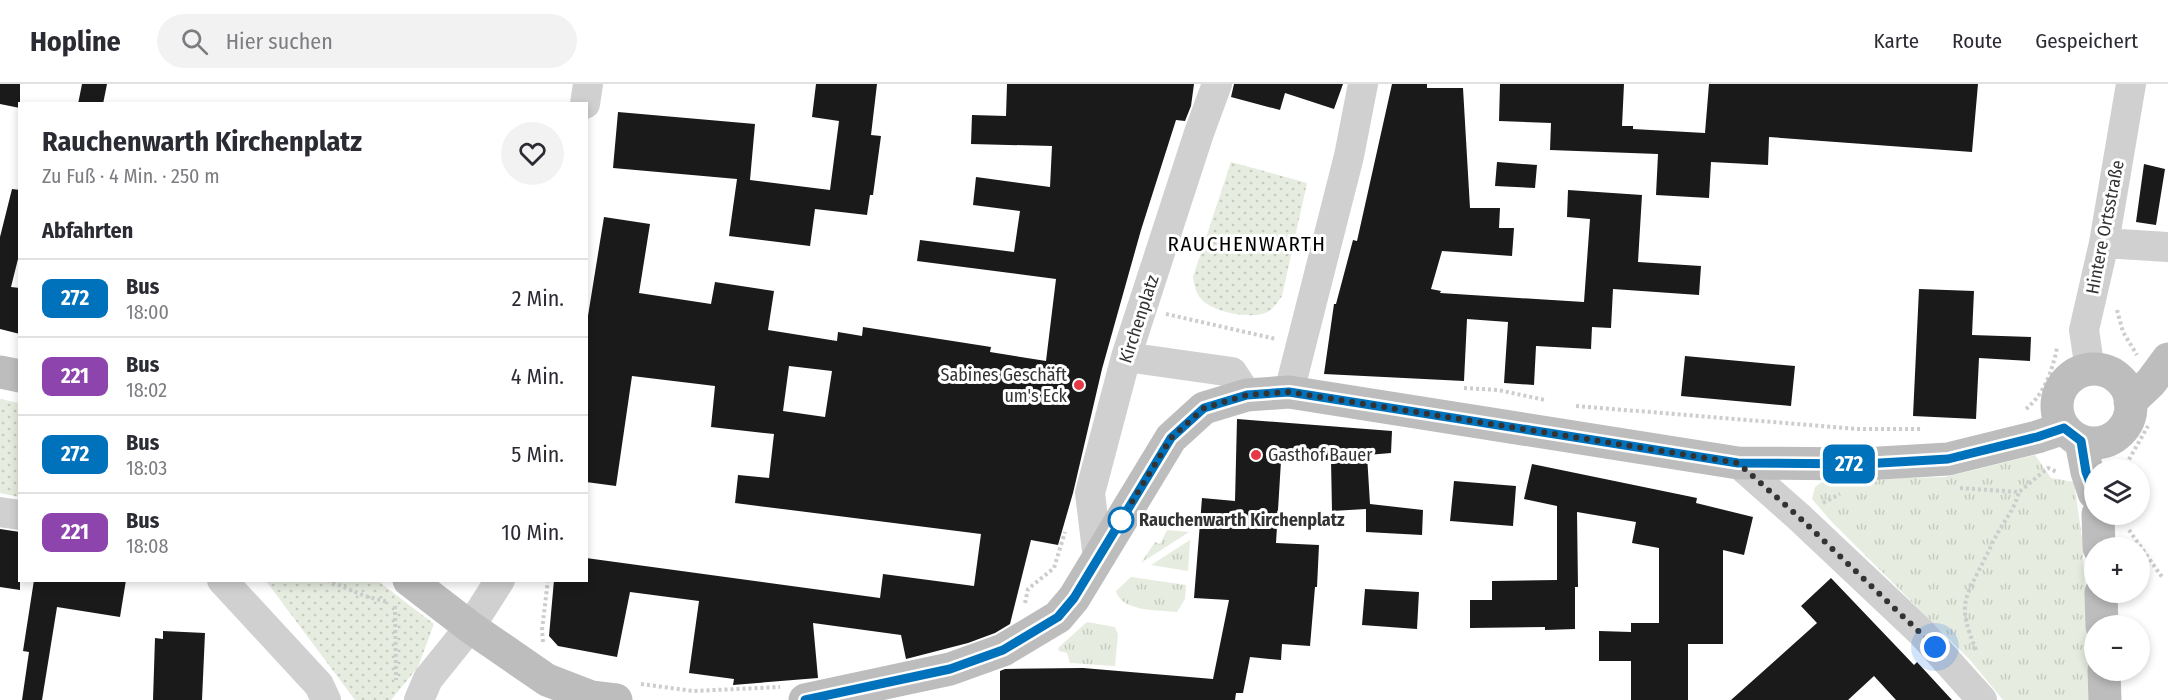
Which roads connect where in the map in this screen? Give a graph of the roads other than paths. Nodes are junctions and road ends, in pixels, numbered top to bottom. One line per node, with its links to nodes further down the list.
1 (588, 84): 5 (street)
2 (1217, 84): 8 (street, Kirchenplatz)
3 (1363, 84): 13 (street)
4 (2131, 84): 6 (street, Hintere Ortsstraße)
5 (585, 102)
6 (2104, 243): 7 (street); 10 (street, Hintere Ortsstraße)
7 (2168, 247)
8 (1126, 357): 14 (street); 21 (street, Kirchenplatz)
9 (2168, 358): 15 (main road)
10 (2090, 370): 15 (main road); 16 (main road)
11 (0, 372): 12 (main road)
12 (18, 376)
13 (1289, 392): 14 (main road); 18 (main road)
14 (1247, 395): 21 (main road)
15 (2134, 401): 16 (main road)
16 (2082, 437): 17 (main road); 18 (main road)
17 (2085, 459)
18 (1738, 463): 30 (street)
19 (0, 512): 20 (street)
20 (18, 515)
21 (1098, 559): 27 (main road)
22 (224, 582): 31 (street)
23 (412, 582): 25 (main road)
24 (499, 582): 25 (street)
25 (470, 627): 28 (street); 29 (main road)
26 (2104, 681): 32 (main road)
27 (796, 693)
28 (406, 695)
29 (608, 695)
30 (1978, 695)
31 (326, 700)
32 (2105, 700)

